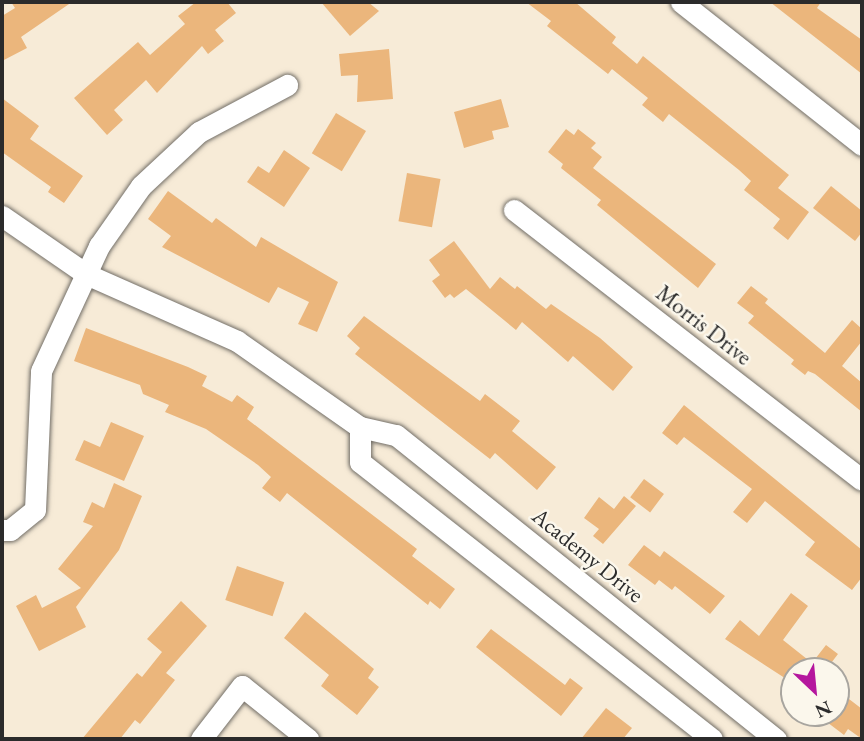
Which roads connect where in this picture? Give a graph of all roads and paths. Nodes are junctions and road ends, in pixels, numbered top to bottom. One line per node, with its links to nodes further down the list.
1 (681, 2): 3 (street)
2 (287, 85): 6 (street)
3 (862, 145)
4 (514, 210): 8 (street, Morris Drive)
5 (2, 216): 6 (street, Academy Drive)
6 (86, 274): 7 (street, Academy Drive); 9 (street)
7 (360, 427): 12 (street); 13 (street, Academy Drive)
8 (862, 480)
9 (2, 530)
10 (201, 739): 11 (street)
11 (308, 739)
12 (712, 739)
13 (776, 739)

